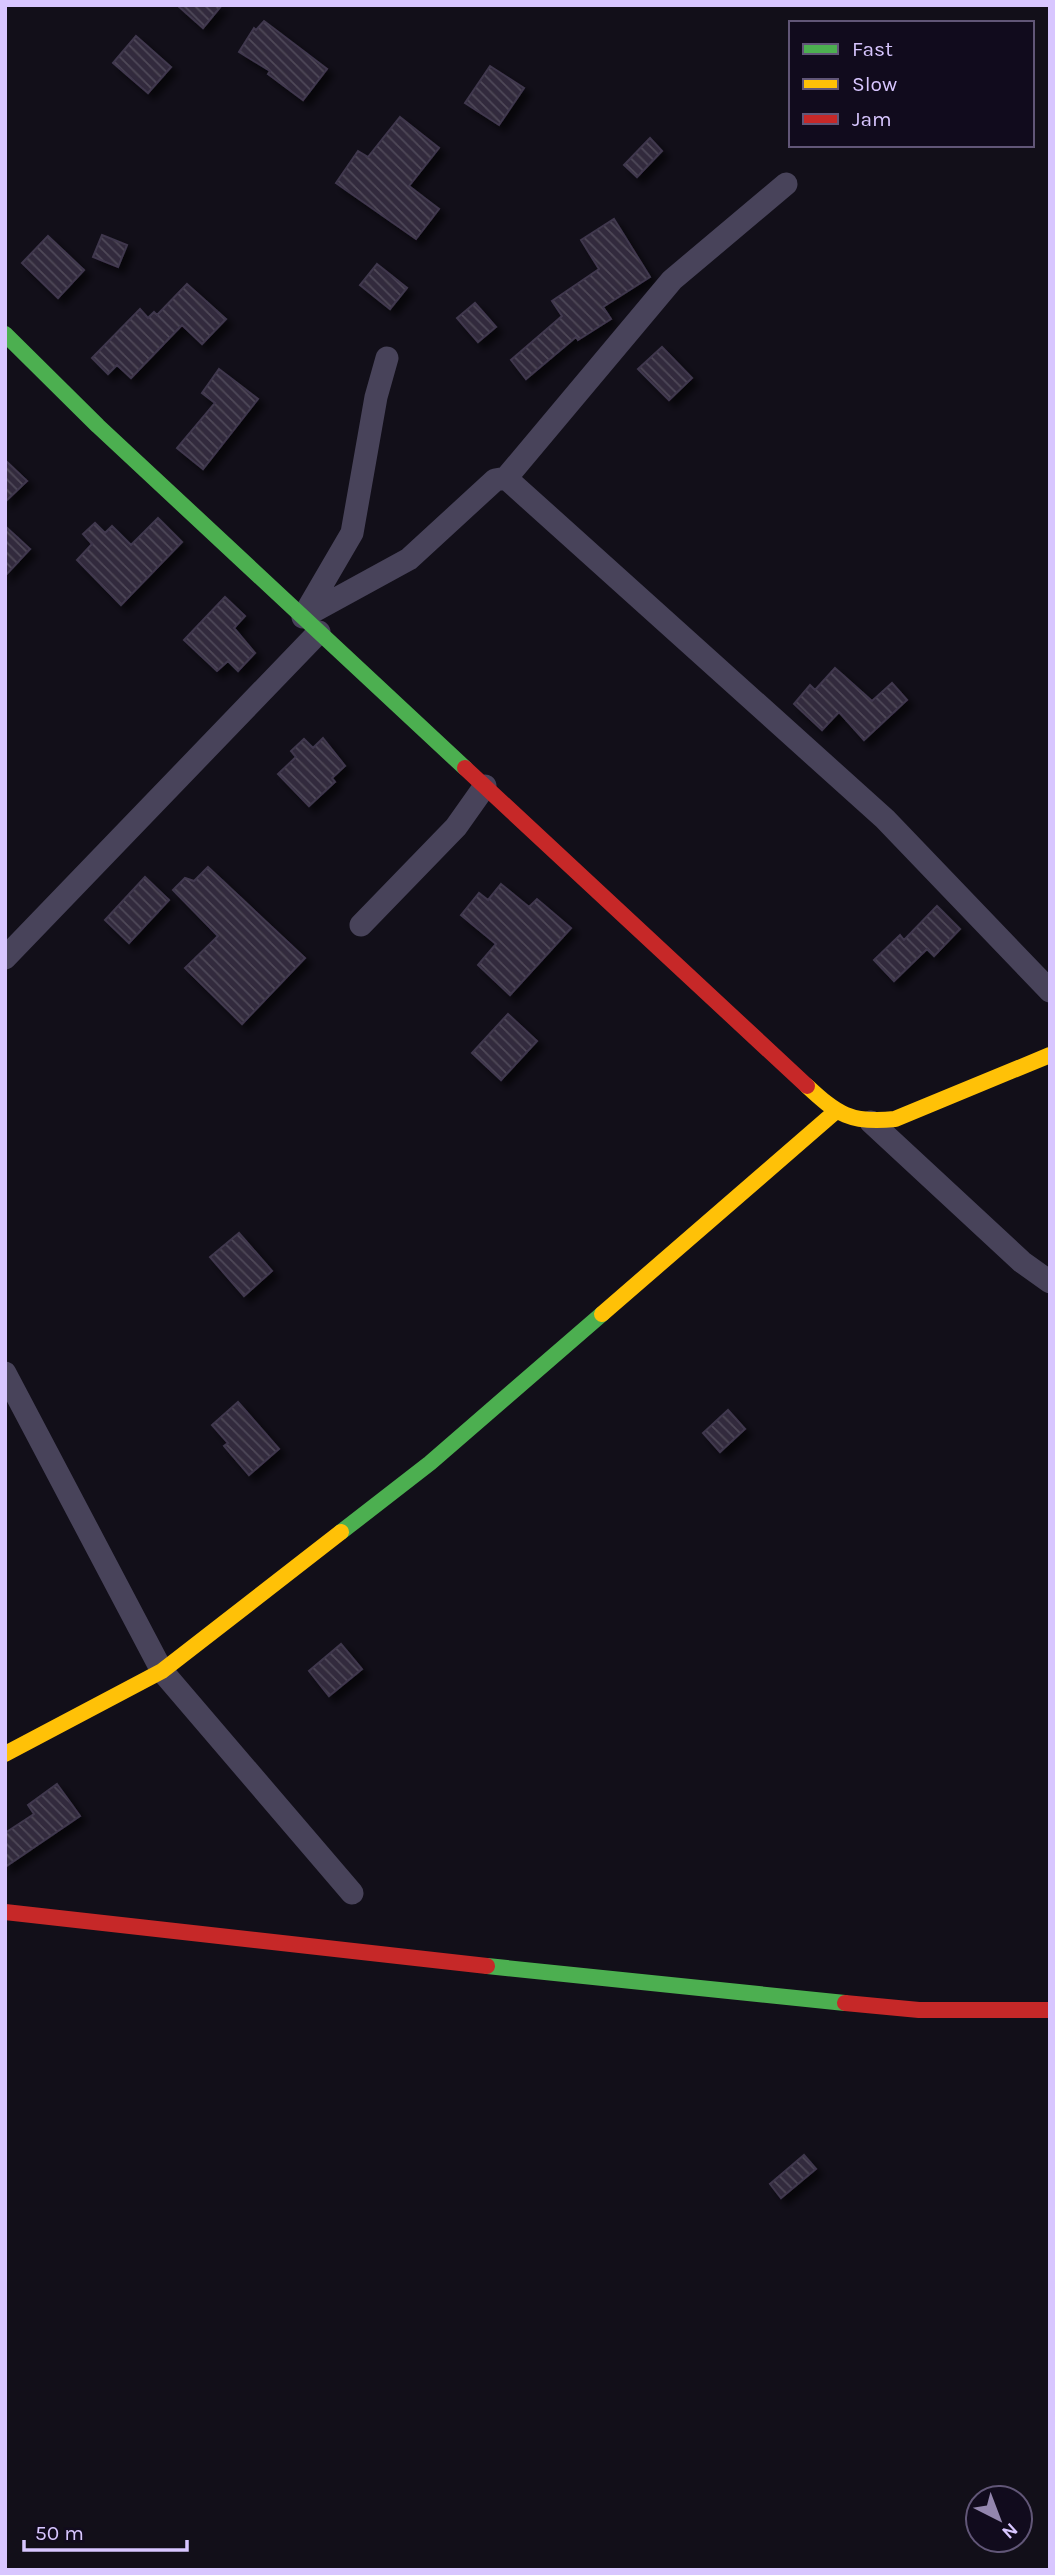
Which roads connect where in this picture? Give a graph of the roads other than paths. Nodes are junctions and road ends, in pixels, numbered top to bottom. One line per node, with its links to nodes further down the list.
1 (786, 184): 4 (street)
2 (5, 334): 5 (street)
3 (387, 358): 5 (street)
4 (506, 478): 5 (street); 9 (street)
5 (311, 624): 6 (street); 8 (street)
6 (485, 786): 7 (street); 11 (street)
7 (361, 925)
8 (5, 958)
9 (1050, 991)
10 (1050, 1055): 12 (street)
11 (835, 1112): 12 (street); 15 (street)
12 (871, 1122): 13 (street)
13 (1050, 1282)
14 (5, 1373): 15 (street)
15 (162, 1671): 16 (street); 17 (street)
16 (5, 1754)
17 (352, 1893)
18 (5, 1912): 19 (street)
19 (1050, 2010)

